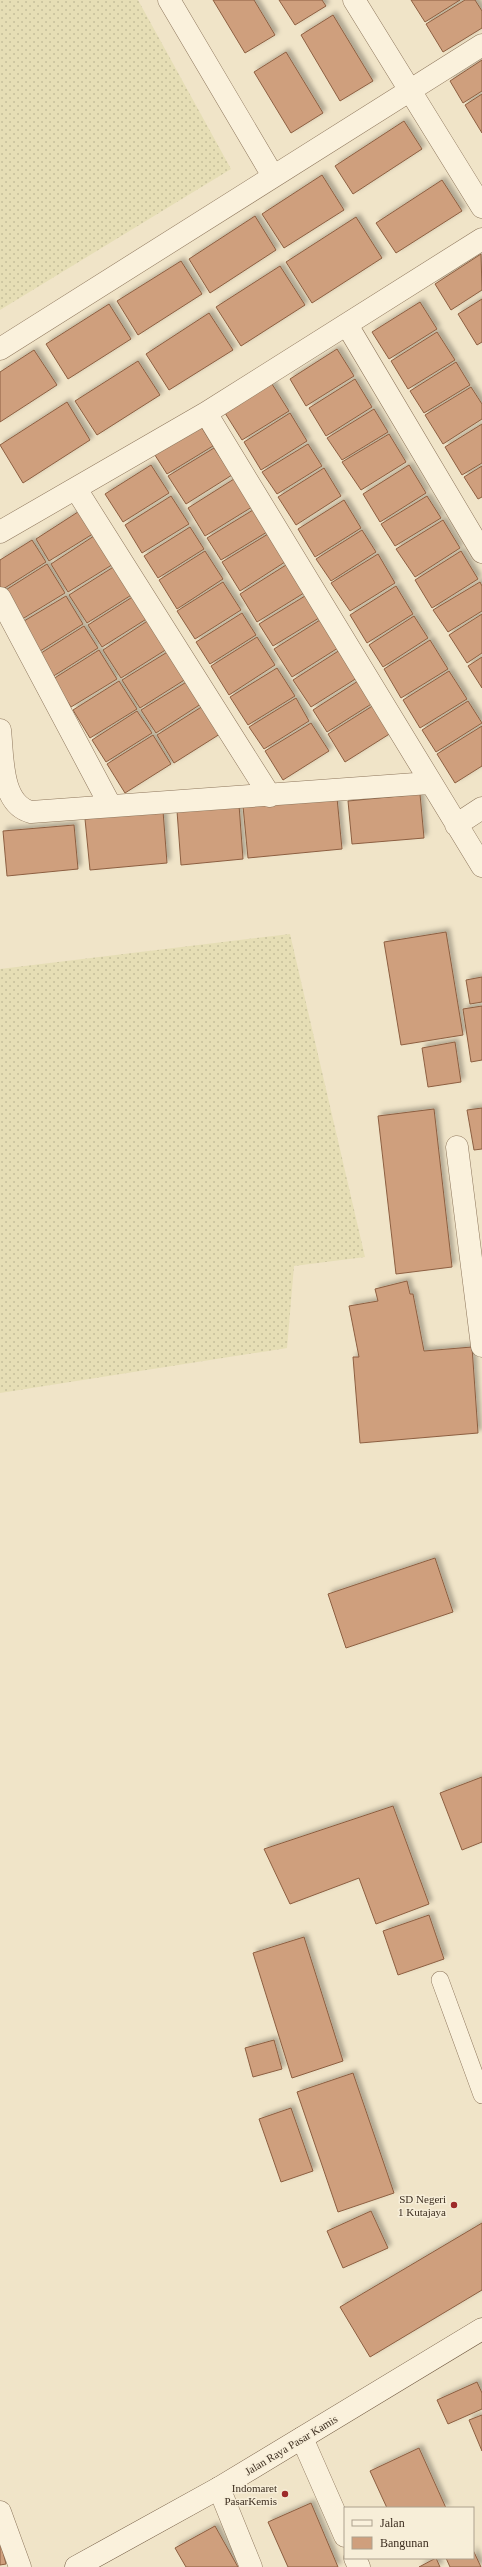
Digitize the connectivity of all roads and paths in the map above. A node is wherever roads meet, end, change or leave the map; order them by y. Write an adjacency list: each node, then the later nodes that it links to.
1 (169, 0): 5 (street)
2 (354, 0): 4 (street)
3 (482, 46): 4 (street)
4 (408, 90): 5 (street); 6 (street)
5 (273, 176): 9 (street)
6 (482, 207)
7 (482, 239): 8 (street)
8 (347, 325): 10 (street); 13 (street)
9 (0, 349)
10 (206, 413): 11 (street); 16 (street)
11 (76, 489): 12 (street); 17 (street)
12 (0, 532)
13 (482, 552)
14 (0, 598): 18 (street)
15 (0, 730): 18 (street)
16 (429, 783): 17 (street); 20 (street)
17 (270, 796): 18 (street)
18 (110, 805)
19 (482, 808): 20 (street)
20 (456, 825): 21 (street)
21 (482, 866)
22 (457, 1147): 23 (street)
23 (482, 1346)
24 (440, 1980): 25 (lane)
25 (482, 2095)
26 (482, 2329): 27 (street, Jalan Raya Pasar Kamis)
27 (302, 2438): 28 (street, Jalan Raya Pasar Kamis); 30 (street)
28 (220, 2488): 32 (street, Jalan Raya Pasar Kamis); 33 (street)
29 (0, 2512): 31 (street)
30 (344, 2534)
31 (20, 2567)
32 (76, 2567)
33 (251, 2567)

